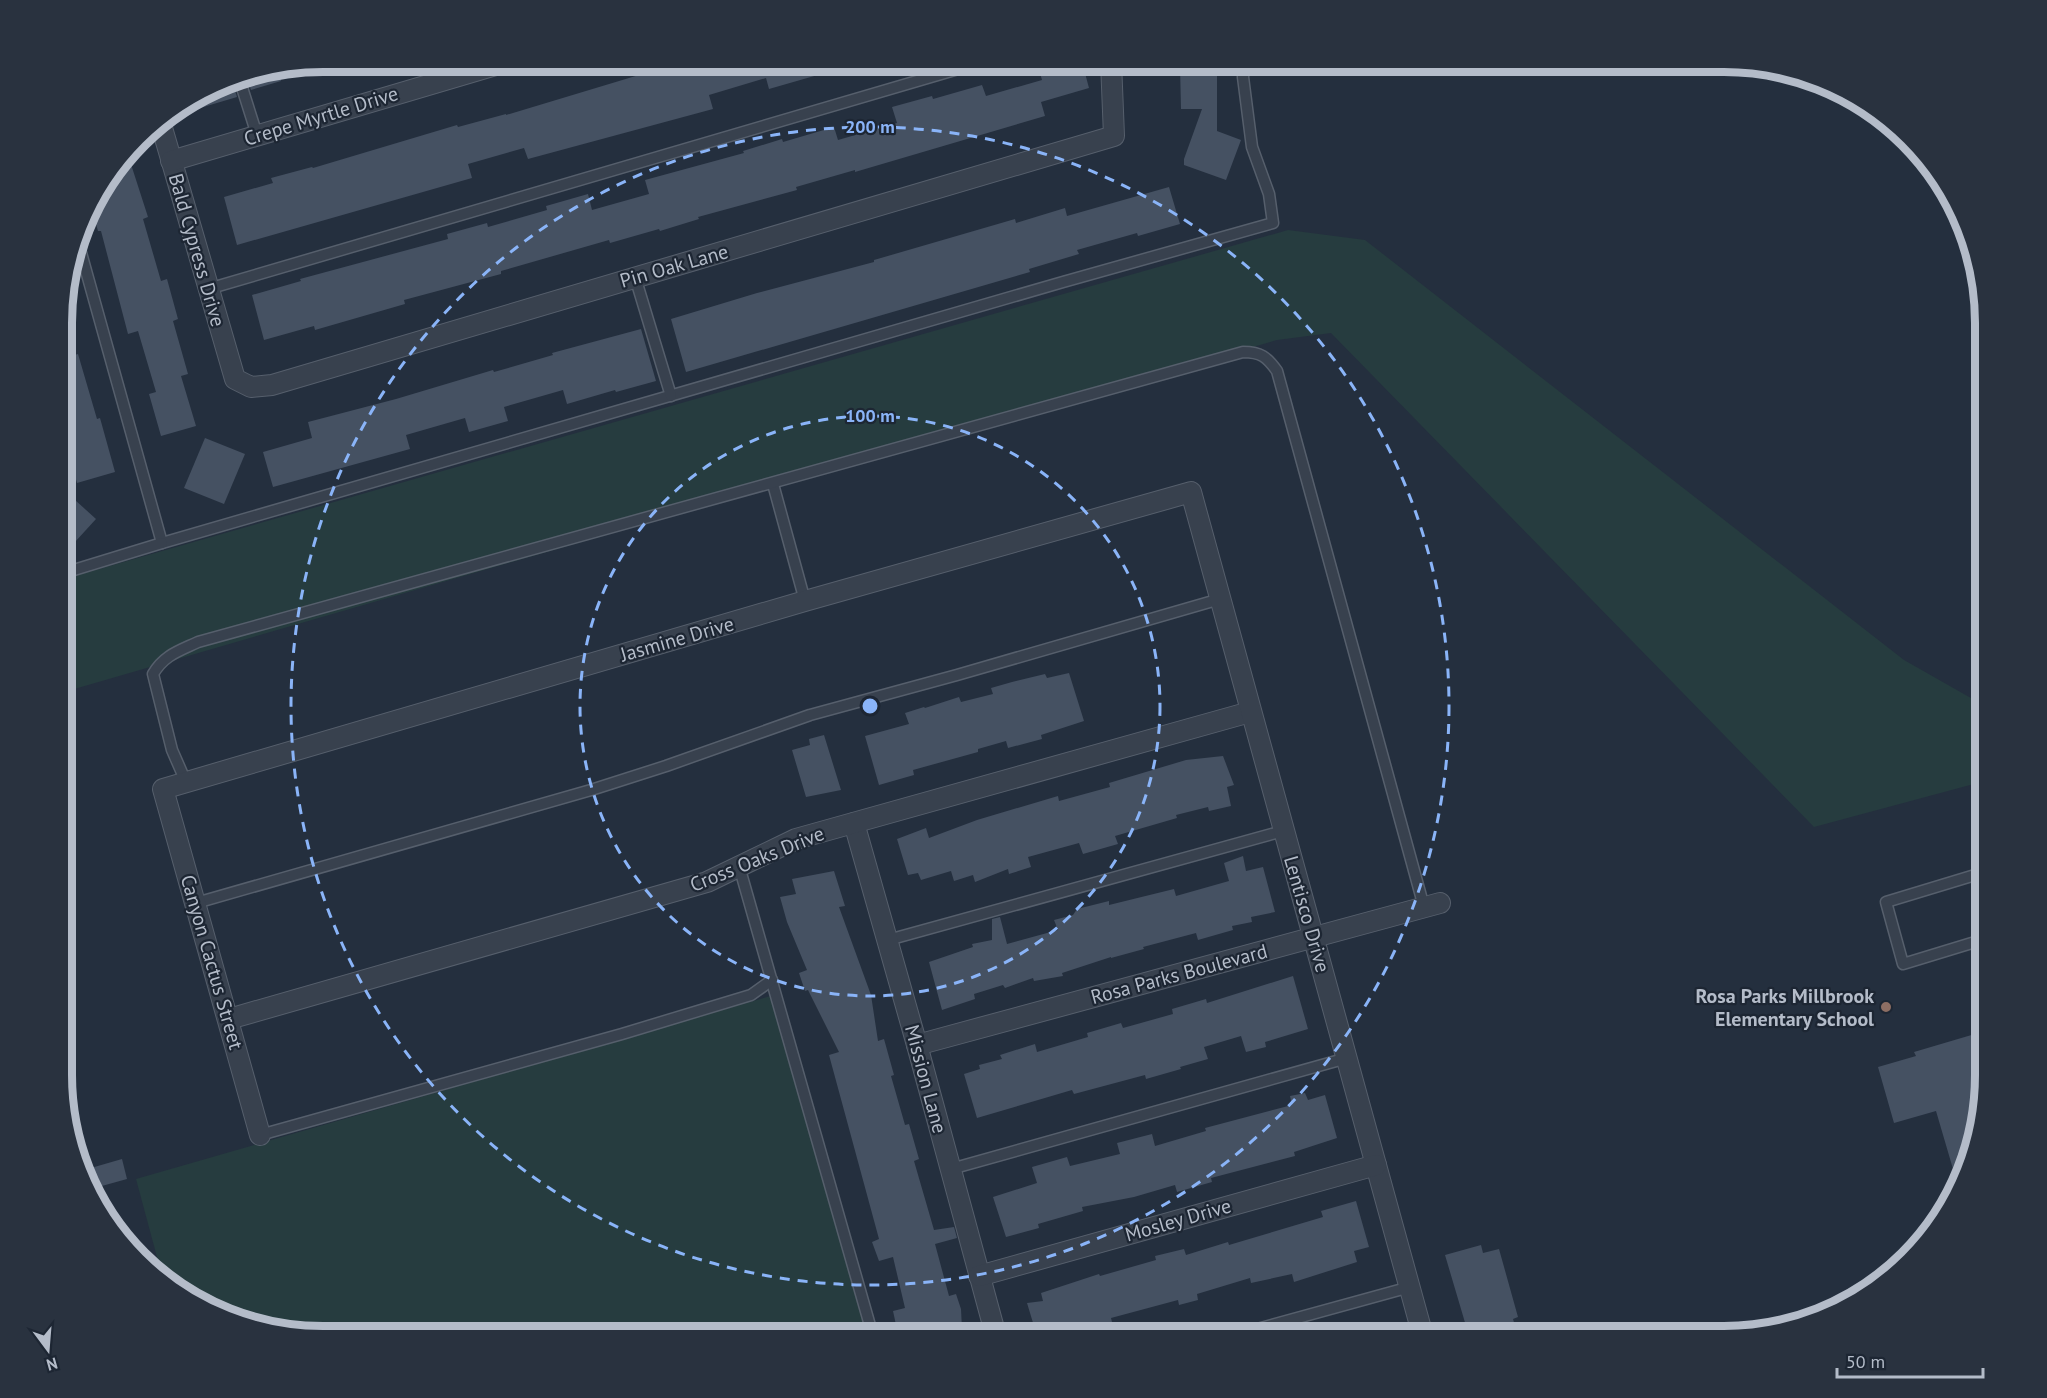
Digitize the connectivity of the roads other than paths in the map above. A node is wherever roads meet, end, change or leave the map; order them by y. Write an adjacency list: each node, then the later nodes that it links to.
1 (472, 72): 7 (street, Crepe Myrtle Drive)
2 (948, 72): 11 (lane)
3 (1112, 72): 10 (street, Pin Oak Lane)
4 (1244, 72): 13 (lane)
5 (241, 85): 7 (lane)
6 (162, 130): 8 (street, Bald Cypress Drive)
7 (257, 135): 8 (street, Crepe Myrtle Drive)
8 (171, 161): 11 (street, Bald Cypress Drive)
9 (82, 255): 16 (lane)
10 (635, 277): 12 (street, Pin Oak Lane); 13 (lane)
11 (208, 289): 12 (street, Bald Cypress Drive)
12 (235, 379)
13 (671, 396): 16 (lane)
14 (773, 484): 19 (lane); 21 (lane); 28 (lane)
15 (1191, 492): 18 (street, Lentisco Drive); 19 (street, Jasmine Drive)
16 (162, 543): 17 (lane)
17 (72, 571)
18 (1220, 599): 20 (street, Lentisco Drive); 27 (lane)
19 (804, 601): 21 (street, Jasmine Drive)
20 (1250, 712): 23 (street, Cross Oaks Drive); 24 (street, Lentisco Drive)
21 (186, 782): 22 (street, Jasmine Drive)
22 (163, 789): 27 (street, Canyon Cactus Street)
23 (854, 823): 25 (street, Cross Oaks Drive); 30 (street, Mission Lane)
24 (1284, 831): 29 (street, Lentisco Drive); 30 (lane)
25 (739, 866): 32 (lane); 33 (street, Cross Oaks Drive)
26 (1975, 875): 31 (lane)
27 (196, 903): 33 (street, Canyon Cactus Street)
28 (1432, 905): 29 (street, Rosa Parks Boulevard)
29 (1313, 938): 34 (street, Rosa Parks Boulevard); 35 (street, Lentisco Drive)
30 (888, 940): 34 (street, Mission Lane)
31 (1975, 942)
32 (772, 980): 36 (lane); 41 (lane)
33 (229, 1019): 36 (street, Canyon Cactus Street)
34 (917, 1045): 38 (street, Mission Lane)
35 (1347, 1058): 37 (street, Lentisco Drive); 38 (lane)
36 (260, 1136)
37 (1376, 1165): 39 (street, Mosley Drive); 40 (street, Lentisco Drive)
38 (951, 1169): 39 (street, Mission Lane)
39 (979, 1276): 42 (street, Mission Lane)
40 (1410, 1287): 43 (lane); 44 (street, Lentisco Drive)
41 (870, 1326)
42 (993, 1326)
43 (1268, 1326)
44 (1420, 1326)

